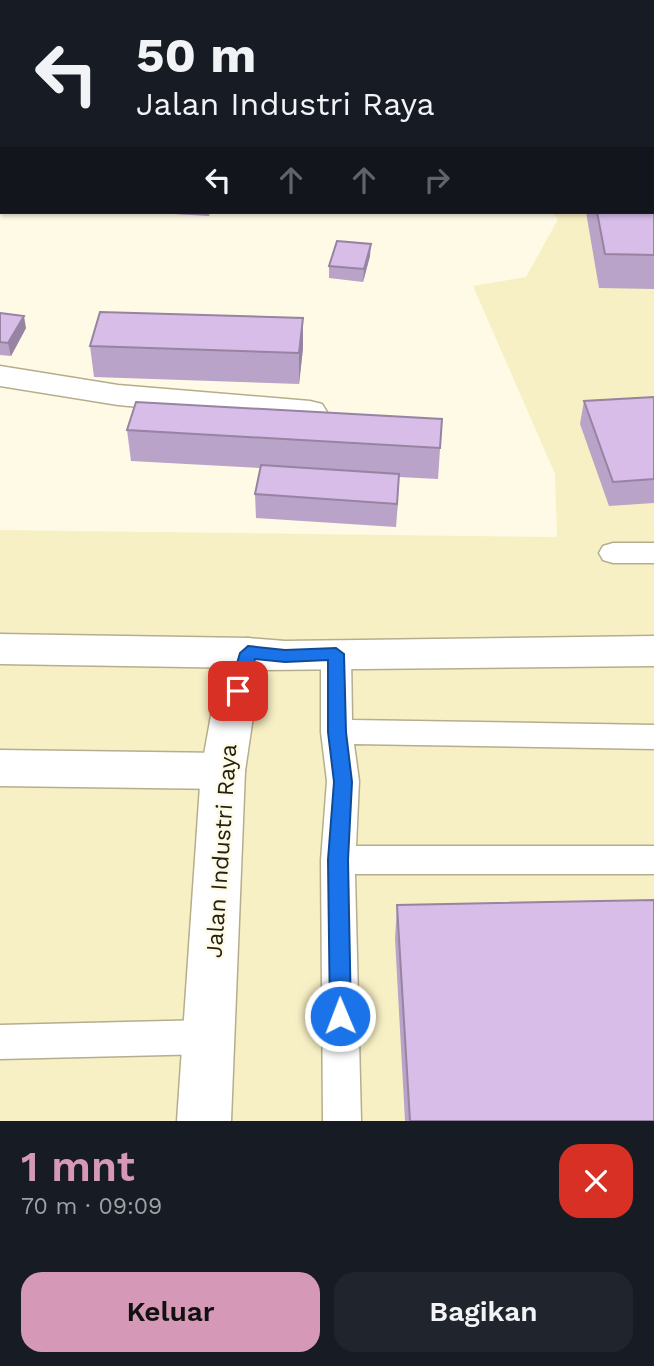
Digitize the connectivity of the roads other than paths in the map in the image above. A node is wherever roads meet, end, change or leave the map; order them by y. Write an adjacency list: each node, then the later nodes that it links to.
1 (0, 376): 2 (street)
2 (310, 412)
3 (654, 552): 4 (lane)
4 (613, 553)
5 (0, 649): 7 (street)
6 (654, 651): 8 (street)
7 (248, 653): 8 (street); 12 (street, Jalan Industri Raya)
8 (336, 654): 9 (lane)
9 (337, 732): 10 (lane); 13 (lane)
10 (654, 737)
11 (0, 768): 12 (street)
12 (223, 771): 15 (street, Jalan Industri Raya)
13 (338, 860): 14 (lane); 18 (lane)
14 (654, 860)
15 (209, 1037): 16 (lane); 17 (street, Jalan Industri Raya)
16 (0, 1042)
17 (204, 1121)
18 (342, 1121)

